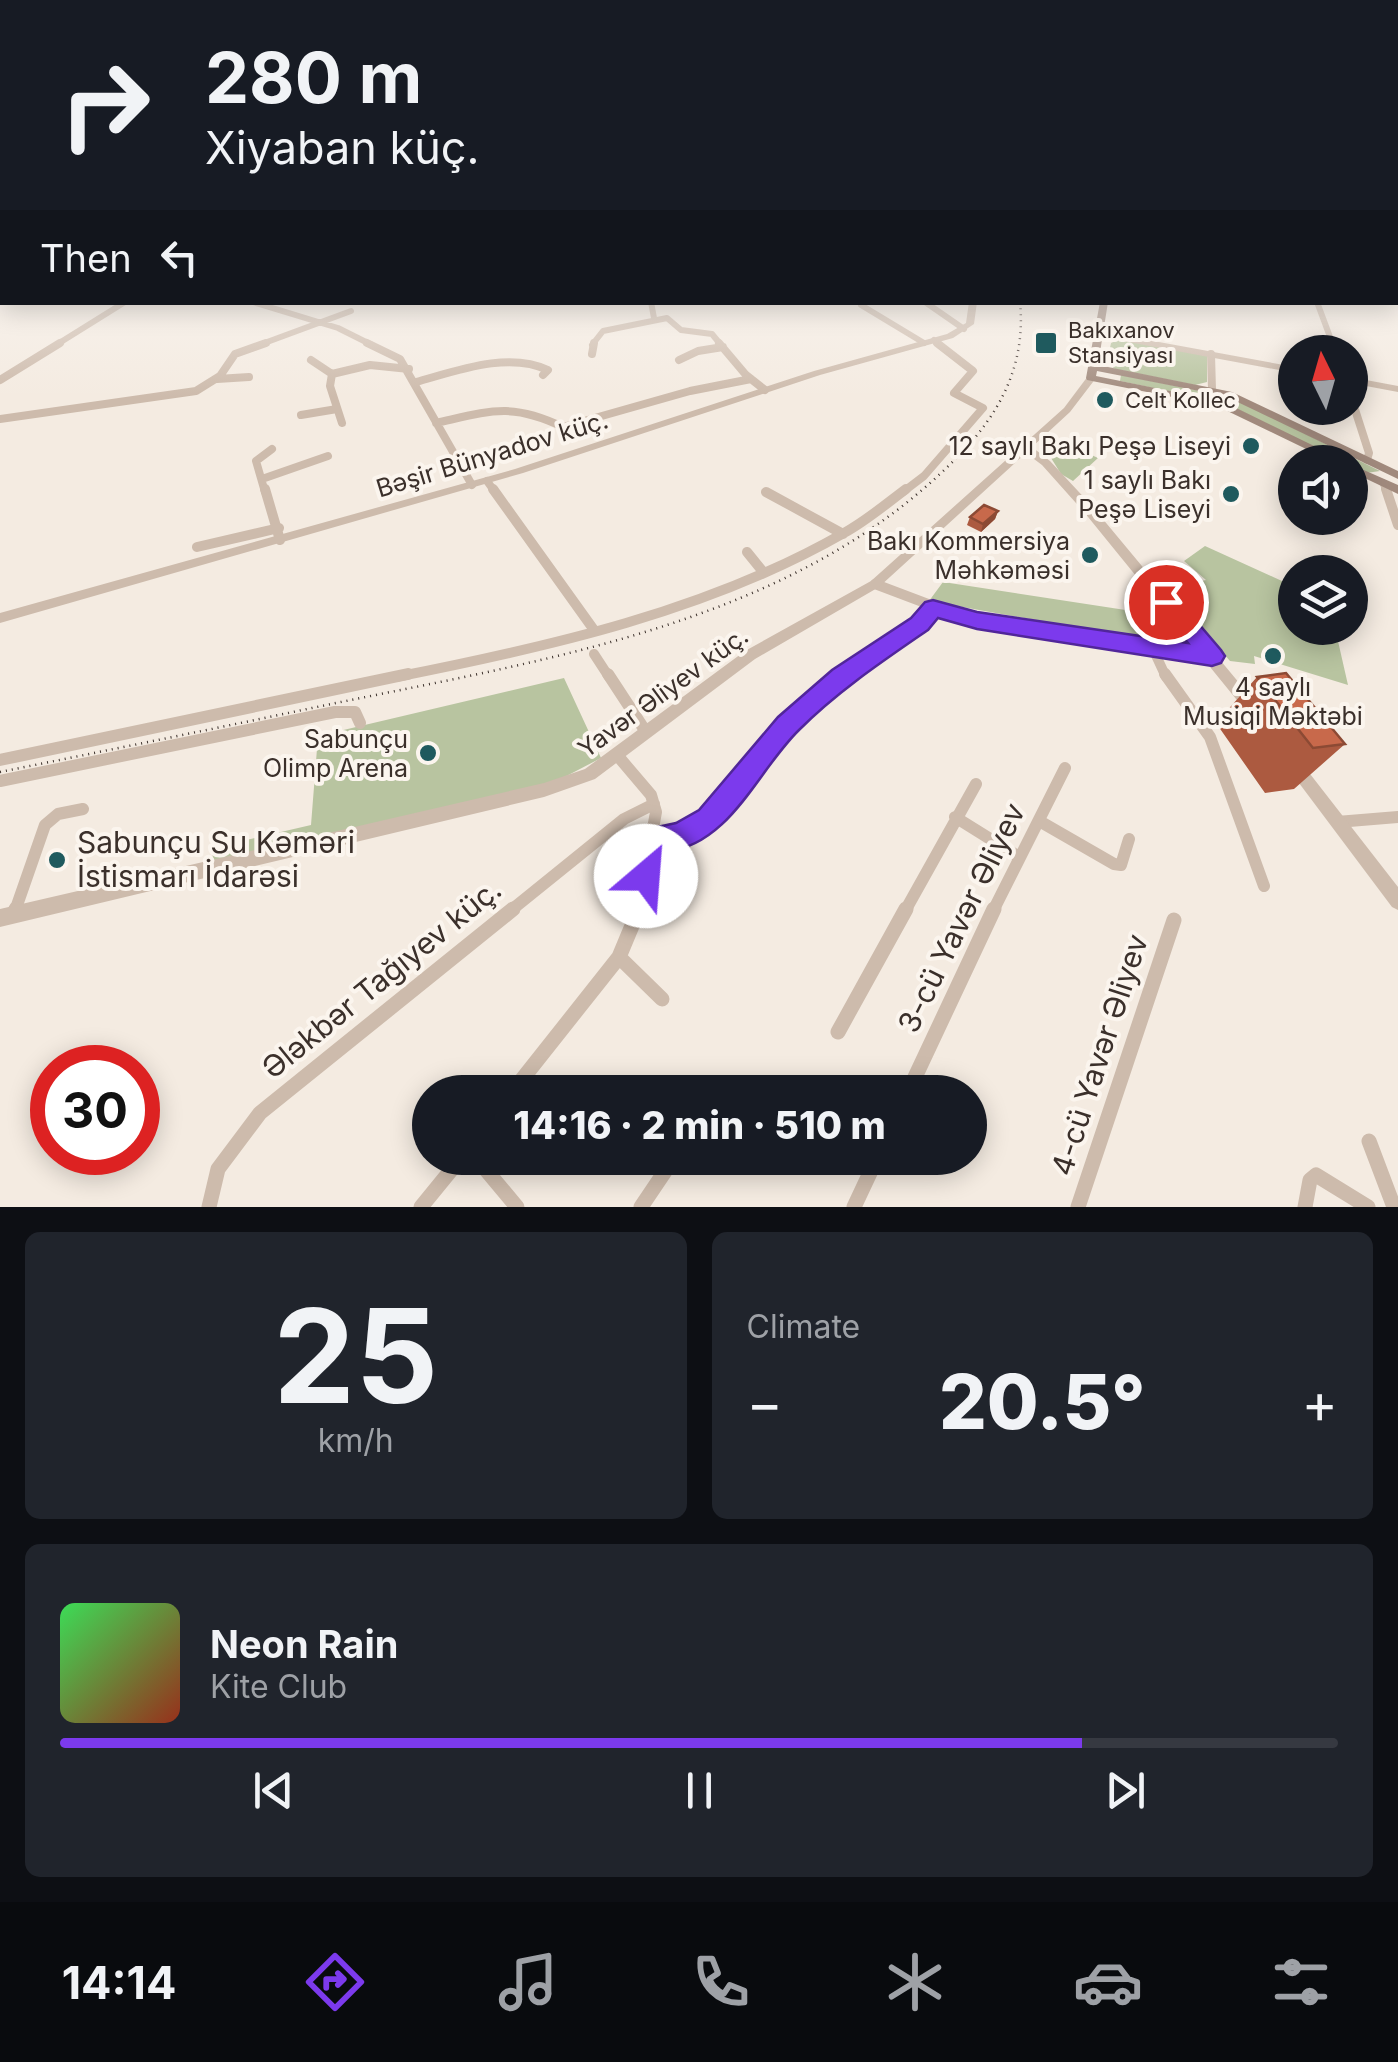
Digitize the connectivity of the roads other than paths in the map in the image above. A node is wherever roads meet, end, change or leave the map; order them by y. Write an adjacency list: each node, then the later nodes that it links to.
1 (120, 305): 29 (street)
2 (263, 305): 11 (street)
3 (652, 305): 10 (street)
4 (860, 305): 15 (street)
5 (930, 305): 12 (street)
6 (973, 305): 12 (street)
7 (1104, 305): 13 (main road)
8 (1318, 305): 14 (street)
9 (351, 311): 11 (street)
10 (654, 318): 16 (street); 17 (street)
11 (324, 324): 22 (street); 28 (street)
12 (964, 329): 15 (street, Bəşir Bünyadov küç.)
13 (1099, 334): 18 (street); 23 (main road)
14 (1329, 335)
15 (929, 342): 34 (street, Bəşir Bünyadov küç.); 57 (street)
16 (723, 347): 20 (street); 30 (street)
17 (592, 354)
18 (1210, 354): 21 (street); 35 (street)
19 (310, 360): 25 (street)
20 (679, 360)
21 (1278, 367)
22 (408, 369): 25 (street); 31 (street)
23 (1093, 369): 24 (main road); 41 (main road); 43 (street, Yavər Əliyev küç.)
24 (1115, 371): 35 (main road)
25 (332, 374): 36 (street)
26 (543, 375): 31 (street)
27 (249, 377): 28 (street)
28 (217, 378): 38 (street)
29 (0, 380)
30 (751, 380): 34 (street); 40 (street)
31 (416, 382): 40 (street)
32 (1368, 383): 33 (street)
33 (1398, 389)
34 (765, 390): 50 (street, Bəşir Bünyadov küç.)
35 (1212, 390): 42 (main road)
36 (337, 409): 37 (street); 39 (street)
37 (301, 414)
38 (0, 419)
39 (342, 423)
40 (436, 423): 52 (street)
41 (1306, 445)
42 (1336, 445)
43 (1026, 448): 63 (street, Yavər Əliyev küç.); 69 (street)
44 (272, 449): 49 (street)
45 (328, 456): 49 (street)
46 (1368, 460): 47 (main road)
47 (1398, 475): 51 (main road)
48 (1368, 476): 51 (main road)
49 (262, 479): 56 (street)
50 (487, 481): 52 (street, Bəşir Bünyadov küç.); 66 (street)
51 (1384, 484): 53 (main road); 55 (street)
52 (472, 485): 56 (street, Bəşir Bünyadov küç.)
53 (1398, 490)
54 (766, 492): 57 (street)
55 (1398, 526)
56 (280, 534): 60 (street); 65 (street, Bəşir Bünyadov küç.)
57 (843, 534): 59 (street)
58 (810, 538): 59 (street)
59 (820, 546): 62 (street)
60 (197, 548)
61 (746, 552): 62 (street)
62 (764, 572): 66 (street)
63 (875, 584): 64 (street); 72 (street, Yavər Əliyev küç.)
64 (933, 608): 67 (street); 86 (street)
65 (0, 618)
66 (594, 630): 75 (street)
67 (1153, 649): 69 (street); 88 (street)
68 (594, 654): 72 (street)
69 (1212, 656): 71 (street)
70 (360, 723): 77 (street)
71 (1264, 725)
72 (646, 732): 73 (street, Yavər Əliyev küç.)
73 (617, 755): 79 (street); 90 (street, Yavər Əliyev küç.)
74 (1286, 755): 84 (street)
75 (0, 760)
76 (1065, 768): 83 (street, 3-cü Yavər Əliyev)
77 (0, 781)
78 (976, 784): 81 (street)
79 (654, 804): 86 (street); 102 (street, Ələkbər Tağıyev küç.)
80 (83, 809): 90 (street)
81 (955, 817): 87 (street); 94 (street)
82 (1398, 817): 84 (street)
83 (1042, 822): 85 (street); 87 (street, 3-cü Yavər Əliyev)
84 (1336, 822): 89 (street)
85 (1129, 839)
86 (654, 840): 92 (street)
87 (1019, 856): 96 (street, 3-cü Yavər Əliyev)
88 (1264, 886)
89 (1398, 901)
90 (7, 917)
91 (1174, 920): 107 (street, 4-cü Yavər Əliyev)
92 (619, 957): 93 (street); 95 (street)
93 (662, 998)
94 (838, 1032)
95 (525, 1075)
96 (916, 1075)
97 (1369, 1141): 110 (street)
98 (446, 1175): 103 (street)
99 (490, 1175): 104 (street)
100 (663, 1175): 105 (street)
101 (869, 1175): 106 (street)
102 (209, 1207)
103 (421, 1207)
104 (517, 1207)
105 (642, 1207)
106 (854, 1207)
107 (1078, 1207)
108 (1305, 1207): 109 (street)
109 (1368, 1207)
110 (1394, 1207)

